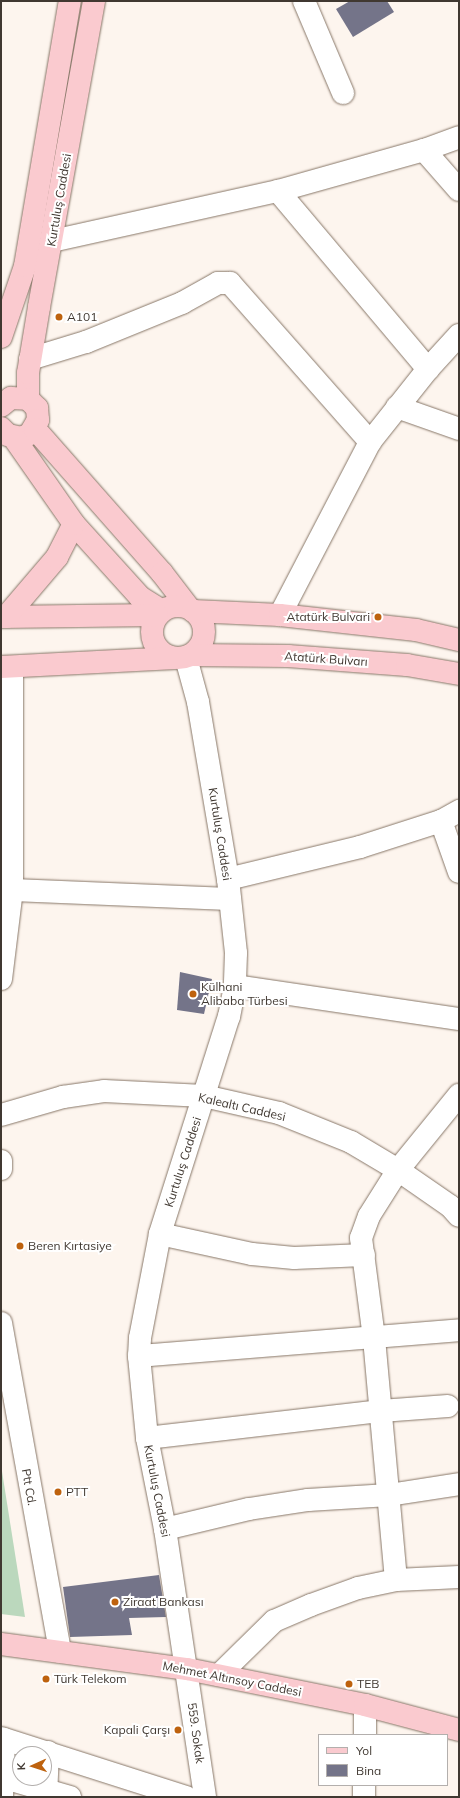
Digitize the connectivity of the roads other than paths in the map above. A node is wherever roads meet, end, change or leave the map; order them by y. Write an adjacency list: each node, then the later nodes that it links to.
1 (70, 1): 11 (main road)
2 (94, 1): 9 (main road, Kurtuluş Caddesi)
3 (304, 1): 4 (street)
4 (343, 93)
5 (459, 137): 6 (street)
6 (424, 150): 7 (street); 8 (street)
7 (459, 190)
8 (278, 191): 9 (street); 13 (street)
9 (52, 241): 12 (main road, Kurtuluş Caddesi)
10 (459, 335): 13 (street)
11 (1, 337)
12 (30, 359): 14 (main road, Kurtuluş Caddesi); 20 (street)
13 (428, 369): 16 (street)
14 (28, 399): 15 (main road); 17 (main road)
15 (1, 406)
16 (397, 407): 18 (street); 20 (street)
17 (35, 429): 19 (main road); 22 (main road)
18 (459, 429)
19 (8, 433): 21 (main road)
20 (370, 442): 24 (street)
21 (74, 524): 23 (main road); 25 (main road)
22 (191, 609): 23 (main road); 24 (main road); 27 (main road)
23 (159, 613): 25 (main road); 27 (main road)
24 (280, 615): 26 (main road)
25 (4, 617)
26 (459, 640)
27 (184, 657): 28 (main road, Atatürk Bulvarı); 29 (main road, Atatürk Bulvarı); 32 (street, Kurtuluş Caddesi)
28 (6, 667): 33 (street)
29 (459, 674)
30 (450, 816): 31 (street); 32 (street)
31 (459, 872)
32 (229, 889): 33 (street); 35 (street, Kurtuluş Caddesi)
33 (12, 890): 34 (street)
34 (1, 979)
35 (235, 986): 36 (street); 38 (street, Kurtuluş Caddesi)
36 (459, 1019)
37 (459, 1095): 42 (street)
38 (204, 1096): 39 (street, Kalealtı Caddesi); 42 (street, Kalealtı Caddesi); 44 (street, Kurtuluş Caddesi)
39 (1, 1114)
40 (1, 1161): 41 (street)
41 (1, 1169)
42 (398, 1170): 43 (street, Kalealtı Caddesi); 45 (street)
43 (459, 1216)
44 (160, 1234): 45 (street); 49 (street, Kurtuluş Caddesi)
45 (364, 1255): 48 (street)
46 (1, 1323): 59 (street, Ptt Cd.)
47 (459, 1330): 48 (street)
48 (374, 1338): 49 (street); 51 (street)
49 (139, 1356): 52 (street, Kurtuluş Caddesi)
50 (448, 1406): 51 (street)
51 (381, 1411): 52 (street); 54 (street)
52 (147, 1438): 55 (street, Kurtuluş Caddesi)
53 (459, 1484): 54 (street)
54 (388, 1495): 55 (street); 57 (street)
55 (165, 1529): 60 (street, Kurtuluş Caddesi)
56 (459, 1577): 57 (street)
57 (396, 1580): 61 (street)
58 (1, 1644): 59 (main road, Mehmet Altınsoy Caddesi)
59 (60, 1652): 60 (main road, Mehmet Altınsoy Caddesi)
60 (187, 1668): 61 (main road, Mehmet Altınsoy Caddesi); 73 (street, 559. Sokak)
61 (219, 1675): 62 (main road, Mehmet Altınsoy Caddesi)
62 (365, 1705): 63 (main road, Mehmet Altınsoy Caddesi); 64 (street)
63 (459, 1730)
64 (365, 1734)
65 (3, 1738): 66 (street); 68 (street)
66 (29, 1746)
67 (52, 1753): 72 (street)
68 (2, 1784): 70 (street)
69 (364, 1786): 74 (street)
70 (46, 1794): 71 (street)
71 (70, 1797)
72 (186, 1797)
73 (205, 1797)
74 (364, 1797)

